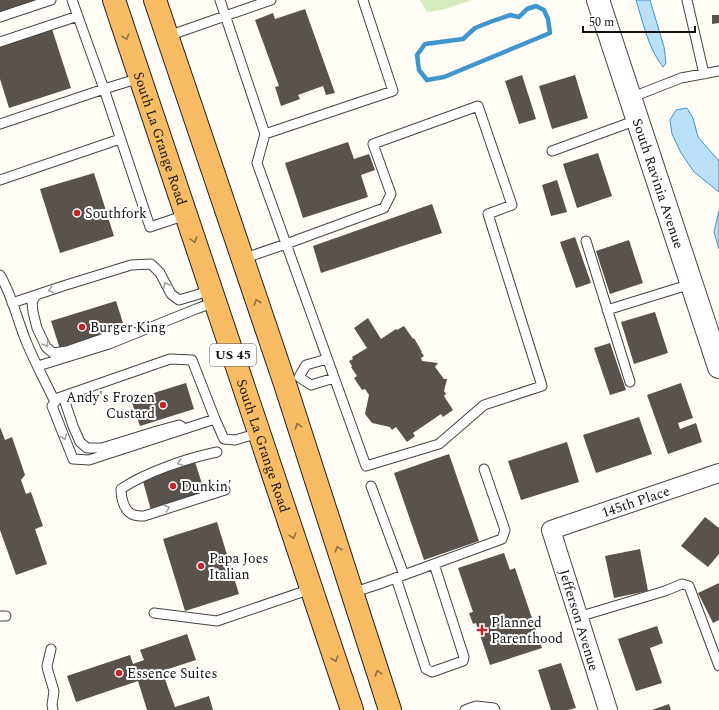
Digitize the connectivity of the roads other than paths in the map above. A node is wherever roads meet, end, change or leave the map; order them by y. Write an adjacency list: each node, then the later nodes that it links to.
1 (51, 0): 10 (lane)
2 (72, 0): 11 (lane)
3 (114, 0): 17 (highway, South La Grange Road / US 45, one-way to 17)
4 (155, 0): 13 (highway, US 45)
5 (220, 0): 12 (lane)
6 (271, 0): 12 (lane)
7 (363, 0): 22 (lane)
8 (598, 0): 19 (street, South Ravinia Avenue)
9 (687, 0): 16 (lane)
10 (0, 16)
11 (78, 16): 14 (lane); 18 (lane)
12 (225, 16): 13 (lane); 22 (lane)
13 (168, 36): 29 (highway, US 45)
14 (0, 42)
15 (719, 71): 16 (lane)
16 (704, 74): 19 (lane)
17 (140, 78): 18 (lane); 26 (highway, South La Grange Road / US 45)
18 (104, 90): 21 (lane); 23 (lane)
19 (630, 98): 20 (street, South Ravinia Avenue)
20 (637, 120): 24 (lane); 31 (street, South Ravinia Avenue)
21 (0, 124)
22 (265, 134): 28 (lane)
23 (120, 139): 25 (lane); 26 (lane)
24 (552, 151)
25 (0, 180)
26 (186, 216): 33 (highway, South La Grange Road / US 45, one-way to 33)
27 (586, 241): 35 (lane)
28 (286, 244): 29 (lane); 37 (lane); 40 (lane)
29 (242, 259): 41 (highway, US 45, one-way to 29)
30 (0, 275): 34 (lane)
31 (692, 284): 35 (lane); 39 (street, South Ravinia Avenue)
32 (36, 295): 33 (lane, one-way to 32); 34 (lane); 36 (lane, one-way to 36)
33 (213, 296): 36 (lane); 47 (highway, South La Grange Road / US 45)
34 (12, 303): 38 (lane)
35 (607, 310): 42 (lane)
36 (136, 333): 38 (lane)
37 (327, 359): 40 (lane); 41 (lane)
38 (38, 366): 44 (lane)
39 (719, 367)
40 (334, 378): 41 (lane)
41 (292, 379): 57 (highway, US 45, one-way to 41)
42 (630, 382)
43 (69, 394): 44 (lane); 45 (lane); 46 (lane)
44 (55, 402): 46 (lane, one-way to 46)
45 (214, 419): 46 (lane); 47 (lane)
46 (188, 428)
47 (259, 433): 56 (highway, South La Grange Road / US 45, one-way to 56)
48 (217, 452): 52 (lane, one-way to 52)
49 (484, 469): 54 (lane)
50 (719, 473): 53 (street, 145th Place)
51 (371, 486): 55 (lane)
52 (225, 490)
53 (551, 530): 59 (street, Jefferson Avenue)
54 (434, 564): 55 (lane); 55 (lane)
55 (400, 577): 57 (lane)
56 (311, 589): 58 (lane); 63 (highway, South La Grange Road / US 45, one-way to 63)
57 (352, 593): 64 (highway, US 45, one-way to 57)
58 (154, 613)
59 (578, 617): 61 (lane); 67 (street, Jefferson Avenue)
60 (51, 649): 62 (lane)
61 (719, 666)
62 (53, 710)
63 (352, 710)
64 (390, 710)
65 (465, 710): 66 (lane)
66 (495, 710)
67 (608, 710)

